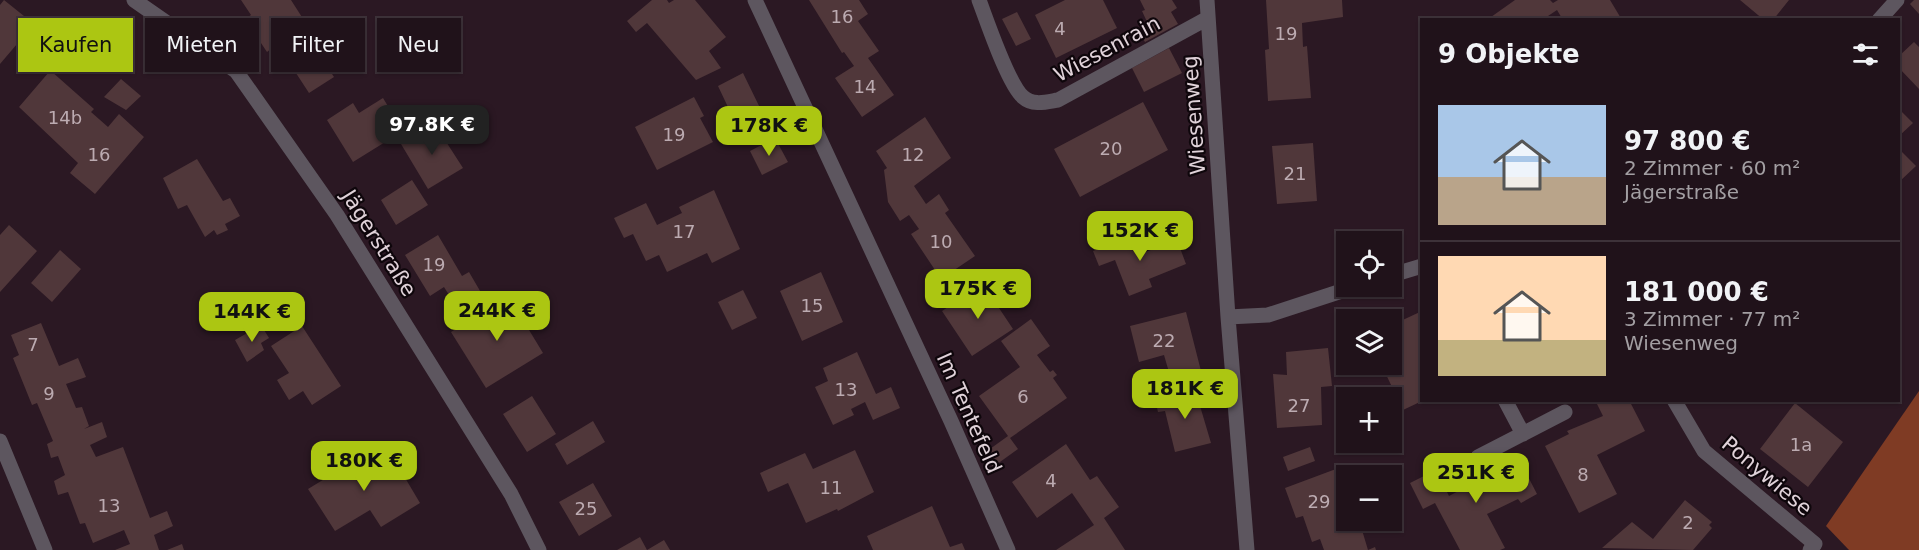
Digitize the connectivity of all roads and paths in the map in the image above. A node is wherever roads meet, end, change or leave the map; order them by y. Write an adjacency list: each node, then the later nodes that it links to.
1 (135, 0): 19 (street, Jägerstraße)
2 (755, 0): 20 (street, Im Tentefeld)
3 (979, 0): 6 (street, Wiesenrain)
4 (1207, 0): 6 (street, Wiesenweg)
5 (1897, 0): 7 (street)
6 (1208, 18): 11 (street, Wiesenweg)
7 (1881, 18)
8 (1420, 267): 9 (street)
9 (1402, 272)
10 (1336, 293): 11 (street)
11 (1228, 317): 21 (street, Wiesenweg)
12 (1506, 402): 15 (street)
13 (1675, 402): 22 (street, Ponywiese)
14 (1565, 412): 15 (street)
15 (1523, 434): 17 (street)
16 (0, 441): 18 (street)
17 (1478, 458)
18 (45, 550)
19 (539, 550)
20 (1008, 550)
21 (1247, 550)
22 (1810, 550)

